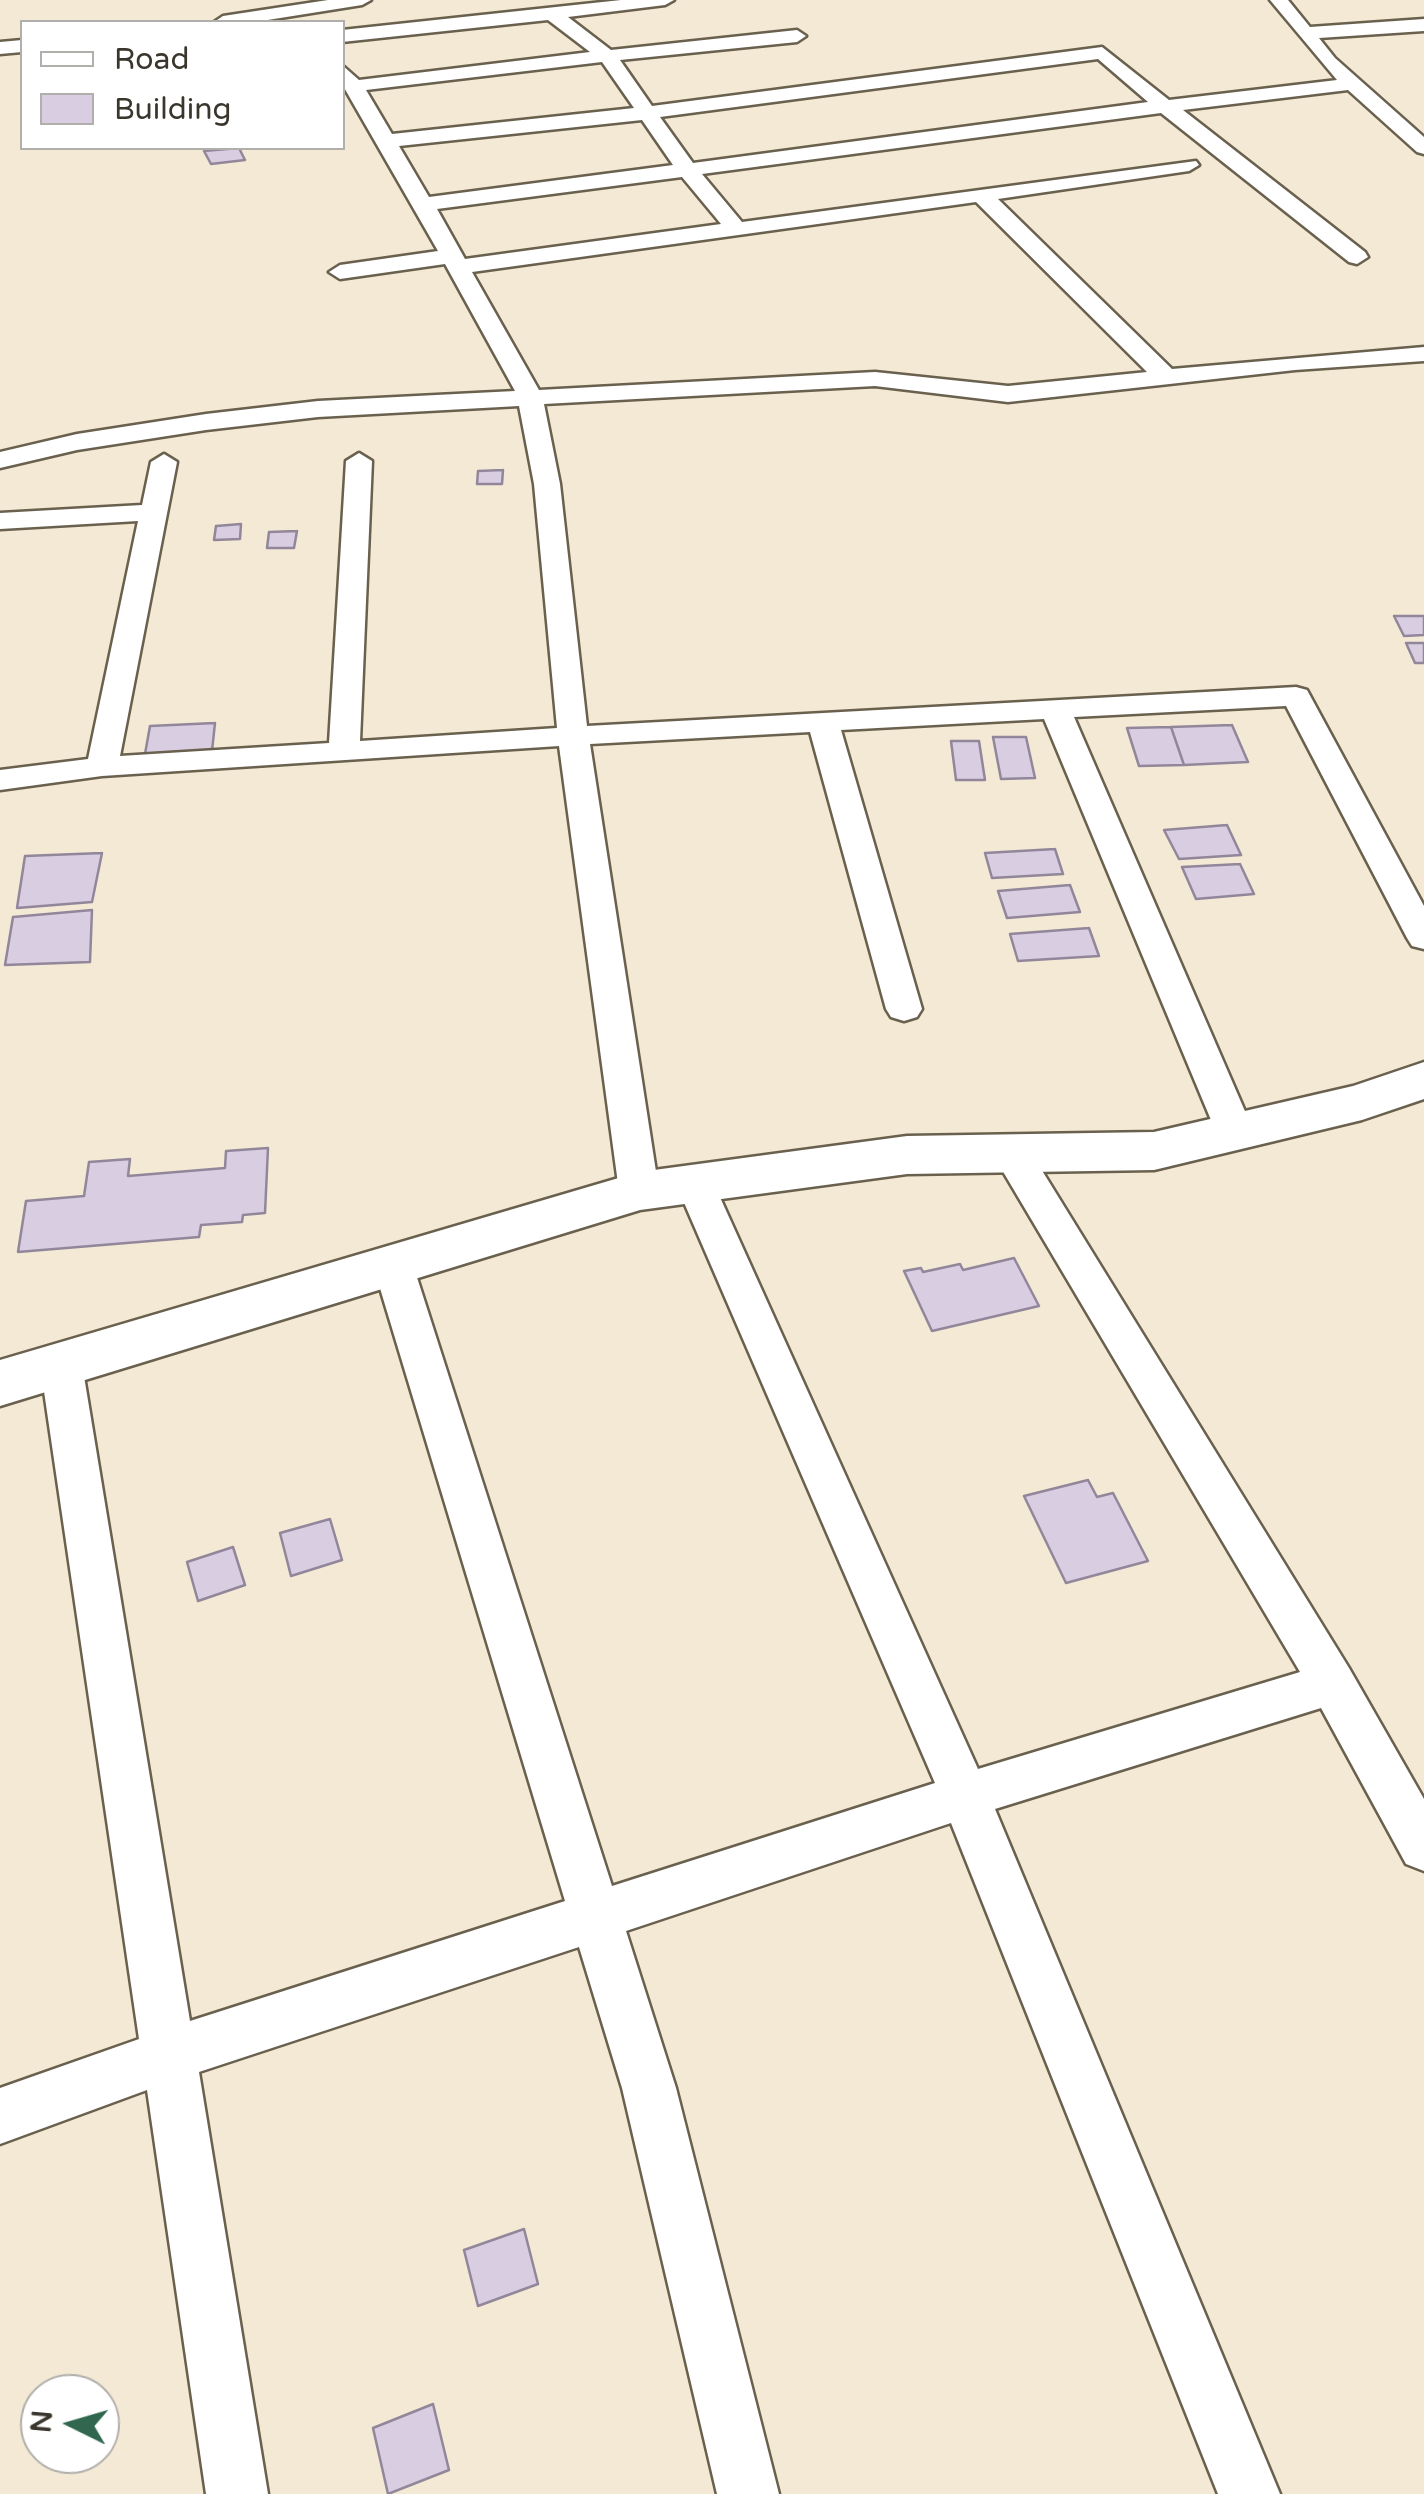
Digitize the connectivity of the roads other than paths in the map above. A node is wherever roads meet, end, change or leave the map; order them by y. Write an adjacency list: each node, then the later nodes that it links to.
1 (362, 0): 5 (street)
2 (665, 0): 4 (street)
3 (1280, 0): 8 (street)
4 (552, 14): 9 (street); 11 (street)
5 (303, 17): 6 (street)
6 (254, 20)
7 (1424, 25): 8 (street)
8 (1306, 33): 13 (street)
9 (345, 36)
10 (797, 36): 11 (street)
11 (606, 56): 12 (street); 17 (street)
12 (348, 78): 18 (street)
13 (1353, 84): 14 (street); 16 (street)
14 (1165, 106): 17 (street); 21 (street); 25 (street)
15 (1422, 109): 16 (street)
16 (1384, 112): 19 (street)
17 (647, 114): 18 (street); 21 (street)
18 (386, 141): 23 (street)
19 (1424, 148)
20 (1188, 165): 22 (street)
21 (687, 170): 23 (street); 24 (street)
22 (984, 196): 24 (street); 29 (street)
23 (423, 204): 26 (street)
24 (737, 229): 26 (street)
25 (1357, 257)
26 (455, 262): 27 (street); 30 (street)
27 (340, 272)
28 (1424, 354): 29 (street)
29 (1168, 380): 30 (street)
30 (530, 395): 31 (street); 38 (street)
31 (0, 460)
32 (164, 462): 34 (street)
33 (359, 462): 39 (street)
34 (154, 512): 35 (street); 40 (street)
35 (0, 521)
36 (1056, 710): 37 (street); 42 (street); 45 (street)
37 (823, 722): 38 (street); 43 (street)
38 (573, 736): 39 (street); 48 (street)
39 (344, 750): 40 (street)
40 (102, 768): 41 (street)
41 (0, 780)
42 (1424, 938)
43 (904, 1009)
44 (1424, 1080): 45 (street)
45 (1234, 1132): 46 (street)
46 (1011, 1153): 47 (street); 52 (street)
47 (694, 1184): 48 (street); 53 (street)
48 (639, 1191): 49 (street)
49 (392, 1265): 50 (street); 55 (street)
50 (62, 1364): 51 (street); 56 (street)
51 (0, 1383)
52 (1332, 1683): 53 (street); 54 (street)
53 (965, 1796): 55 (street); 60 (street)
54 (1424, 1846)
55 (596, 1918): 56 (street); 59 (street)
56 (168, 2055): 57 (street); 58 (street)
57 (0, 2116)
58 (237, 2494)
59 (748, 2494)
60 (1249, 2494)

